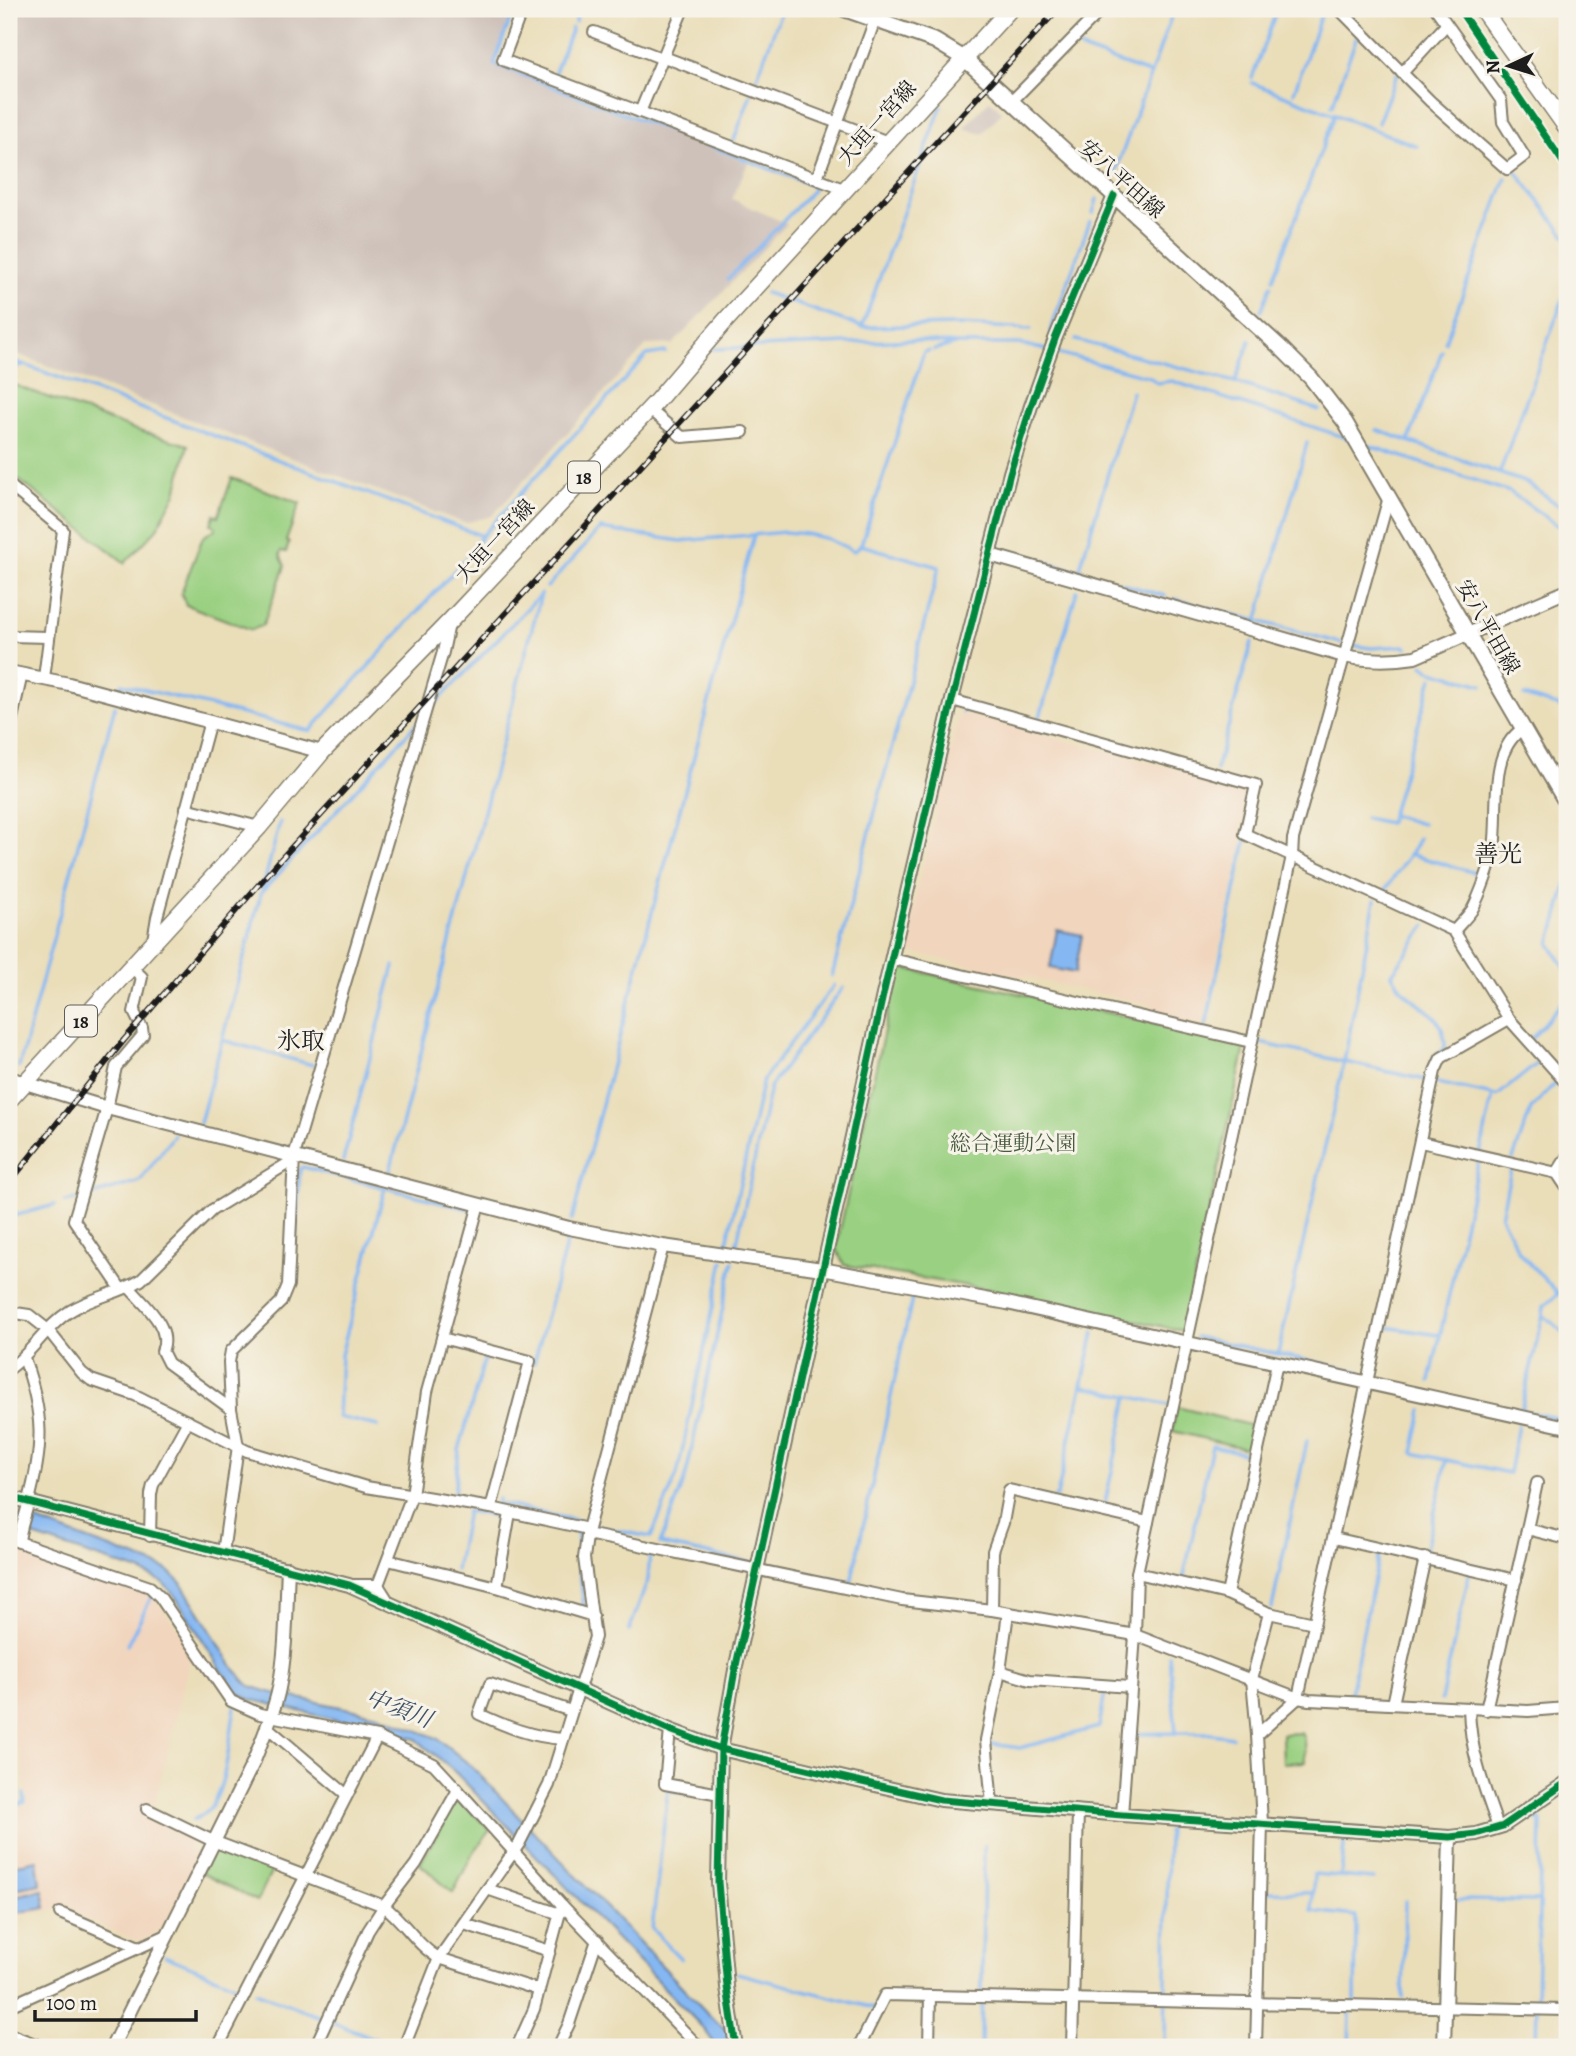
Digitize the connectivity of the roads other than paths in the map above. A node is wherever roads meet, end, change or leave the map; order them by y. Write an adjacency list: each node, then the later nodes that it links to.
1 (522, 9): 16 (street)
2 (683, 9): 12 (street)
3 (844, 9): 9 (main road, 安八平田線)
4 (1010, 9): 13 (main road, 大垣一宮線 / 18)
5 (1102, 9): 15 (street)
6 (1339, 9): 14 (street)
7 (1436, 9): 10 (street)
8 (1482, 9): 18 (main road)
9 (877, 15): 13 (main road, 安八平田線); 17 (street)
10 (1446, 25): 14 (street); 14 (street)
11 (594, 32): 12 (street)
12 (663, 57): 16 (street); 17 (street)
13 (965, 59): 15 (main road, 安八平田線); 19 (main road, 大垣一宮線 / 18)
14 (1402, 73)
15 (1012, 101): 22 (main road, 安八平田線)
16 (640, 112): 20 (street)
17 (836, 122): 19 (street); 20 (street)
18 (1567, 128)
19 (888, 142): 21 (main road, 大垣一宮線 / 18)
20 (817, 178): 21 (street)
21 (846, 190): 23 (main road, 大垣一宮線 / 18)
22 (1114, 196): 26 (main road, 安八平田線); 27 (street)
23 (649, 409): 24 (street); 29 (main road, 大垣一宮線 / 18)
24 (743, 432)
25 (9, 485): 32 (street)
26 (1389, 497): 30 (main road, 安八平田線); 33 (street)
27 (990, 555): 33 (street); 36 (street)
28 (1567, 591): 30 (street)
29 (450, 621): 40 (main road, 大垣一宮線 / 18); 56 (street)
30 (1468, 635): 33 (street); 38 (main road, 安八平田線)
31 (9, 636): 32 (street)
32 (48, 637): 35 (street)
33 (1344, 656): 44 (street)
34 (15, 673): 35 (street); 39 (street)
35 (44, 678): 37 (street)
36 (952, 700): 44 (street); 47 (street)
37 (210, 721): 40 (street); 42 (street)
38 (1522, 729): 41 (main road, 安八平田線); 45 (street)
39 (9, 732)
40 (322, 752): 43 (main road, 大垣一宮線 / 18)
41 (1567, 804)
42 (186, 808): 43 (street); 46 (street)
43 (259, 827): 46 (main road, 大垣一宮線 / 18)
44 (1292, 856): 45 (street); 50 (street)
45 (1454, 931): 49 (street)
46 (153, 940): 48 (main road, 大垣一宮線 / 18)
47 (892, 959): 50 (street); 62 (street)
48 (131, 967): 51 (main road, 大垣一宮線 / 18); 54 (street)
49 (1509, 1019): 52 (street); 55 (street)
50 (1251, 1042): 67 (street)
51 (17, 1080): 53 (main road, 大垣一宮線 / 18); 54 (street)
52 (1567, 1084)
53 (9, 1100)
54 (107, 1108): 56 (street); 63 (street)
55 (1421, 1142): 58 (street); 71 (street)
56 (294, 1156): 60 (street); 63 (street); 72 (street)
57 (1567, 1157): 58 (street)
58 (1558, 1173): 59 (street)
59 (1567, 1188)
60 (479, 1204): 61 (street); 66 (street)
61 (663, 1246): 62 (street); 84 (street)
62 (822, 1269): 67 (street); 93 (street)
63 (125, 1288): 65 (street); 72 (street)
64 (9, 1312): 65 (street)
65 (48, 1330): 68 (street); 73 (street)
66 (442, 1338): 77 (street); 80 (street)
67 (1187, 1342): 69 (street); 82 (street)
68 (24, 1358): 70 (street); 79 (street)
69 (1277, 1363): 71 (street); 99 (street)
70 (9, 1368)
71 (1368, 1382): 74 (street); 86 (street)
72 (231, 1409): 75 (street)
73 (188, 1421): 75 (street); 85 (street)
74 (1567, 1427)
75 (238, 1446): 77 (street); 89 (street)
76 (1537, 1483): 83 (street)
77 (412, 1495): 80 (street); 91 (street)
78 (9, 1497): 79 (street)
79 (27, 1508): 85 (street); 87 (street)
80 (491, 1508): 81 (street)
81 (510, 1513): 84 (street); 98 (street)
82 (1148, 1522): 94 (street); 101 (street)
83 (1527, 1529): 88 (street); 95 (street)
84 (587, 1532): 93 (street); 104 (street)
85 (150, 1536): 89 (street)
86 (1334, 1538): 90 (street); 105 (street)
87 (16, 1539): 117 (street)
88 (1567, 1539)
89 (223, 1553): 92 (street)
90 (1425, 1558): 95 (street); 112 (street)
91 (388, 1560): 97 (street); 98 (street)
92 (288, 1568): 96 (street); 117 (street)
93 (758, 1569): 101 (street); 122 (street)
94 (1136, 1573): 99 (street); 106 (street)
95 (1516, 1580): 115 (street)
96 (349, 1585): 97 (street); 100 (street)
97 (378, 1585): 100 (street)
98 (497, 1587): 104 (street)
99 (1227, 1594): 103 (street)
100 (390, 1604): 110 (street)
101 (992, 1610): 102 (street)
102 (1008, 1613): 106 (street); 107 (street)
103 (1269, 1613): 105 (street); 108 (street)
104 (593, 1616): 110 (street)
105 (1314, 1623): 111 (street)
106 (1135, 1635): 108 (street); 109 (street)
107 (1000, 1671): 109 (street); 127 (street)
108 (1252, 1679): 111 (street); 119 (street)
109 (1130, 1687): 130 (street)
110 (577, 1689): 116 (street); 118 (street)
111 (1298, 1698): 112 (street); 119 (street)
112 (1393, 1704): 113 (street)
113 (1469, 1708): 115 (street); 132 (street)
114 (1567, 1708): 115 (street)
115 (1486, 1710)
116 (571, 1711): 121 (street); 121 (street)
117 (270, 1717): 120 (street); 126 (street); 134 (street)
118 (670, 1730): 122 (street); 125 (street)
119 (1257, 1735): 131 (street)
120 (377, 1737): 124 (street); 126 (street)
121 (563, 1739): 135 (street)
122 (721, 1749): 125 (street); 127 (street)
123 (1567, 1782): 132 (street)
124 (458, 1790): 135 (street); 138 (street)
125 (720, 1794): 164 (street)
126 (347, 1795): 136 (street)
127 (992, 1804): 129 (street)
128 (147, 1809): 134 (street)
129 (1078, 1811): 130 (street); 149 (street)
130 (1122, 1815): 131 (street)
131 (1262, 1823): 133 (street); 150 (street)
132 (1498, 1828): 133 (street)
133 (1450, 1837): 152 (street)
134 (214, 1841): 136 (street); 142 (street)
135 (517, 1847): 137 (street); 139 (street)
136 (305, 1877): 138 (street); 158 (street)
137 (487, 1889): 139 (street); 141 (street)
138 (384, 1906): 146 (street); 159 (street)
139 (561, 1909): 143 (street); 145 (street)
140 (60, 1913): 144 (street)
141 (464, 1924): 145 (street); 146 (street)
142 (167, 1936): 144 (street); 157 (street)
143 (597, 1940): 162 (street); 163 (street)
144 (139, 1947): 151 (street)
145 (550, 1951): 147 (street)
146 (439, 1958): 147 (street); 160 (street)
147 (539, 1990): 161 (street)
148 (930, 1996): 149 (street); 165 (street); 166 (street)
149 (1073, 2000): 150 (street); 167 (street)
150 (1257, 2004): 152 (street); 168 (street)
151 (9, 2006)
152 (1445, 2007): 153 (street); 169 (street)
153 (1567, 2010)
154 (9, 2035): 155 (street)
155 (24, 2045): 156 (street)
156 (40, 2047)
157 (112, 2047)
158 (218, 2047)
159 (315, 2047)
160 (404, 2047)
161 (517, 2047)
162 (558, 2047)
163 (699, 2047)
164 (736, 2047)
165 (859, 2047)
166 (929, 2047)
167 (1073, 2047)
168 (1256, 2047)
169 (1444, 2047)

